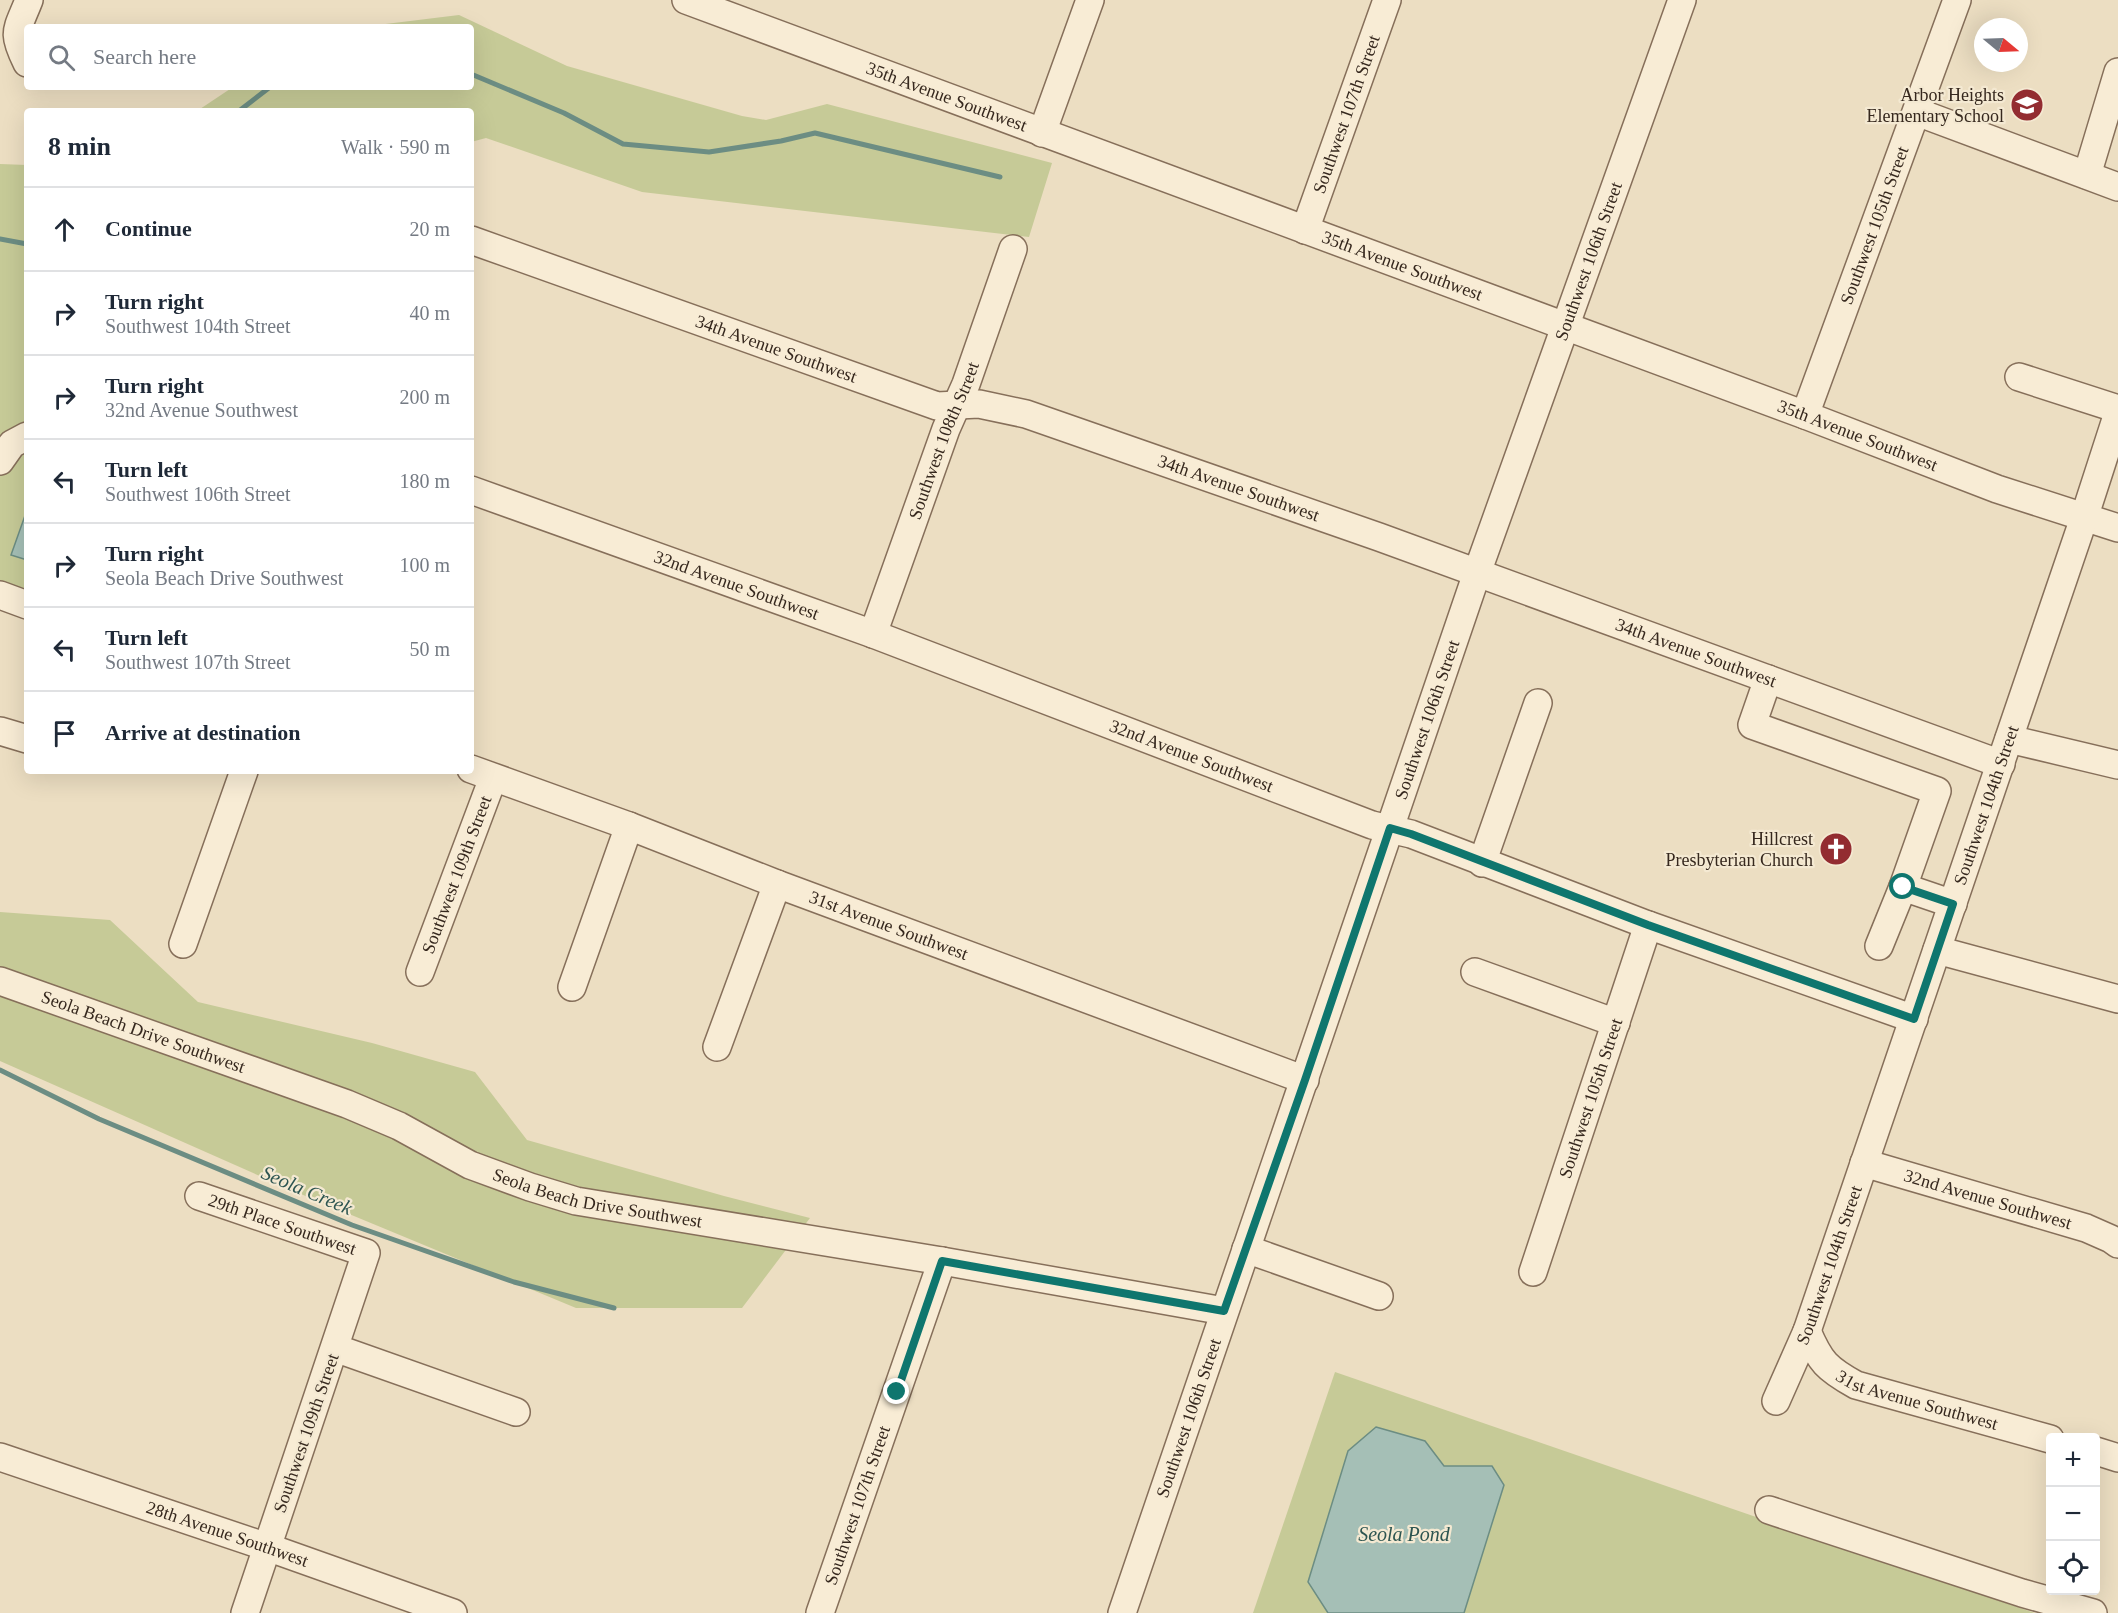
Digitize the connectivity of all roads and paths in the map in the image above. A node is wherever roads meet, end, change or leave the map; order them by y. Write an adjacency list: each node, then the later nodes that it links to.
1 (29, 0): 7 (street)
2 (686, 0): 10 (street, 35th Avenue Southwest)
3 (1090, 0): 10 (street)
4 (1387, 0): 13 (street, Southwest 107th Street)
5 (1682, 0): 16 (street, Southwest 106th Street)
6 (1958, 0): 9 (street, Southwest 105th Street)
7 (24, 57)
8 (2118, 72): 11 (street)
9 (1917, 112): 11 (street); 20 (street, Southwest 105th Street)
10 (1042, 133): 13 (street, 35th Avenue Southwest)
11 (2087, 175): 12 (street)
12 (2118, 187)
13 (1305, 230): 16 (street, 35th Avenue Southwest)
14 (474, 241): 18 (street, 34th Avenue Southwest)
15 (1013, 249): 18 (street, Southwest 108th Street)
16 (1565, 328): 20 (street, 35th Avenue Southwest); 26 (street, Southwest 106th Street)
17 (2019, 377): 19 (street)
18 (956, 405): 26 (street, 34th Avenue Southwest); 29 (street, Southwest 108th Street)
19 (2118, 411): 24 (street, Southwest 104th Street)
20 (1805, 415): 24 (street, 35th Avenue Southwest)
21 (24, 438): 22 (street)
22 (0, 461)
23 (474, 491): 29 (street, 32nd Avenue Southwest)
24 (2084, 519): 25 (street, 35th Avenue Southwest); 34 (street, Southwest 104th Street)
25 (2118, 528)
26 (1477, 573): 30 (street, 34th Avenue Southwest); 40 (street, Southwest 106th Street)
27 (0, 595): 28 (street)
28 (24, 604)
29 (873, 633): 40 (street, 32nd Avenue Southwest)
30 (1767, 679): 35 (street, 34th Avenue Southwest); 43 (street)
31 (1538, 704): 41 (street)
32 (0, 731): 33 (street)
33 (24, 738)
34 (2009, 739): 35 (street, Southwest 104th Street); 36 (street)
35 (2001, 764): 44 (street, Southwest 104th Street)
36 (2118, 765)
37 (482, 773): 39 (street, 31st Avenue Southwest); 49 (street, Southwest 109th Street)
38 (243, 774): 46 (street)
39 (629, 826): 42 (street, 31st Avenue Southwest); 52 (street)
40 (1390, 828): 41 (street, 32nd Avenue Southwest); 57 (street, Southwest 106th Street)
41 (1482, 863): 45 (street, 32nd Avenue Southwest)
42 (777, 884): 56 (street); 57 (street, 31st Avenue Southwest)
43 (1903, 887): 44 (street); 47 (street)
44 (1953, 904): 48 (street, Southwest 104th Street)
45 (1648, 925): 54 (street, 32nd Avenue Southwest); 55 (street, Southwest 105th Street)
46 (183, 944)
47 (1879, 946)
48 (1937, 950): 53 (street); 54 (street, Southwest 104th Street)
49 (420, 972)
50 (1475, 972): 55 (street)
51 (0, 981): 63 (street, Seola Beach Drive Southwest)
52 (572, 987)
53 (2118, 999)
54 (1914, 1019): 58 (street, Southwest 104th Street)
55 (1616, 1023): 64 (street, Southwest 105th Street)
56 (717, 1047)
57 (1305, 1080): 61 (street, Southwest 106th Street)
58 (1864, 1163): 60 (street, 32nd Avenue Southwest); 67 (street, Southwest 104th Street)
59 (199, 1196): 62 (street, 29th Place Southwest)
60 (2114, 1241)
61 (1246, 1249): 65 (street); 66 (street, Southwest 106th Street)
62 (366, 1253): 68 (street, Southwest 109th Street)
63 (942, 1261): 66 (street, Seola Beach Drive Southwest); 79 (street, Southwest 107th Street)
64 (1533, 1272)
65 (1379, 1296)
66 (1224, 1311): 80 (street, Southwest 106th Street)
67 (1807, 1331): 69 (street, Southwest 104th Street); 71 (street, 31st Avenue Southwest)
68 (335, 1348): 70 (street); 76 (street, Southwest 109th Street)
69 (1776, 1401)
70 (516, 1412)
71 (2046, 1438)
72 (2100, 1452): 73 (street)
73 (2118, 1458)
74 (2, 1464): 76 (street, 28th Avenue Southwest)
75 (1769, 1510): 81 (street)
76 (267, 1547): 77 (street, Southwest 109th Street); 78 (street, 28th Avenue Southwest)
77 (245, 1613)
78 (453, 1613)
79 (820, 1613)
80 (1122, 1613)
81 (2093, 1613)

